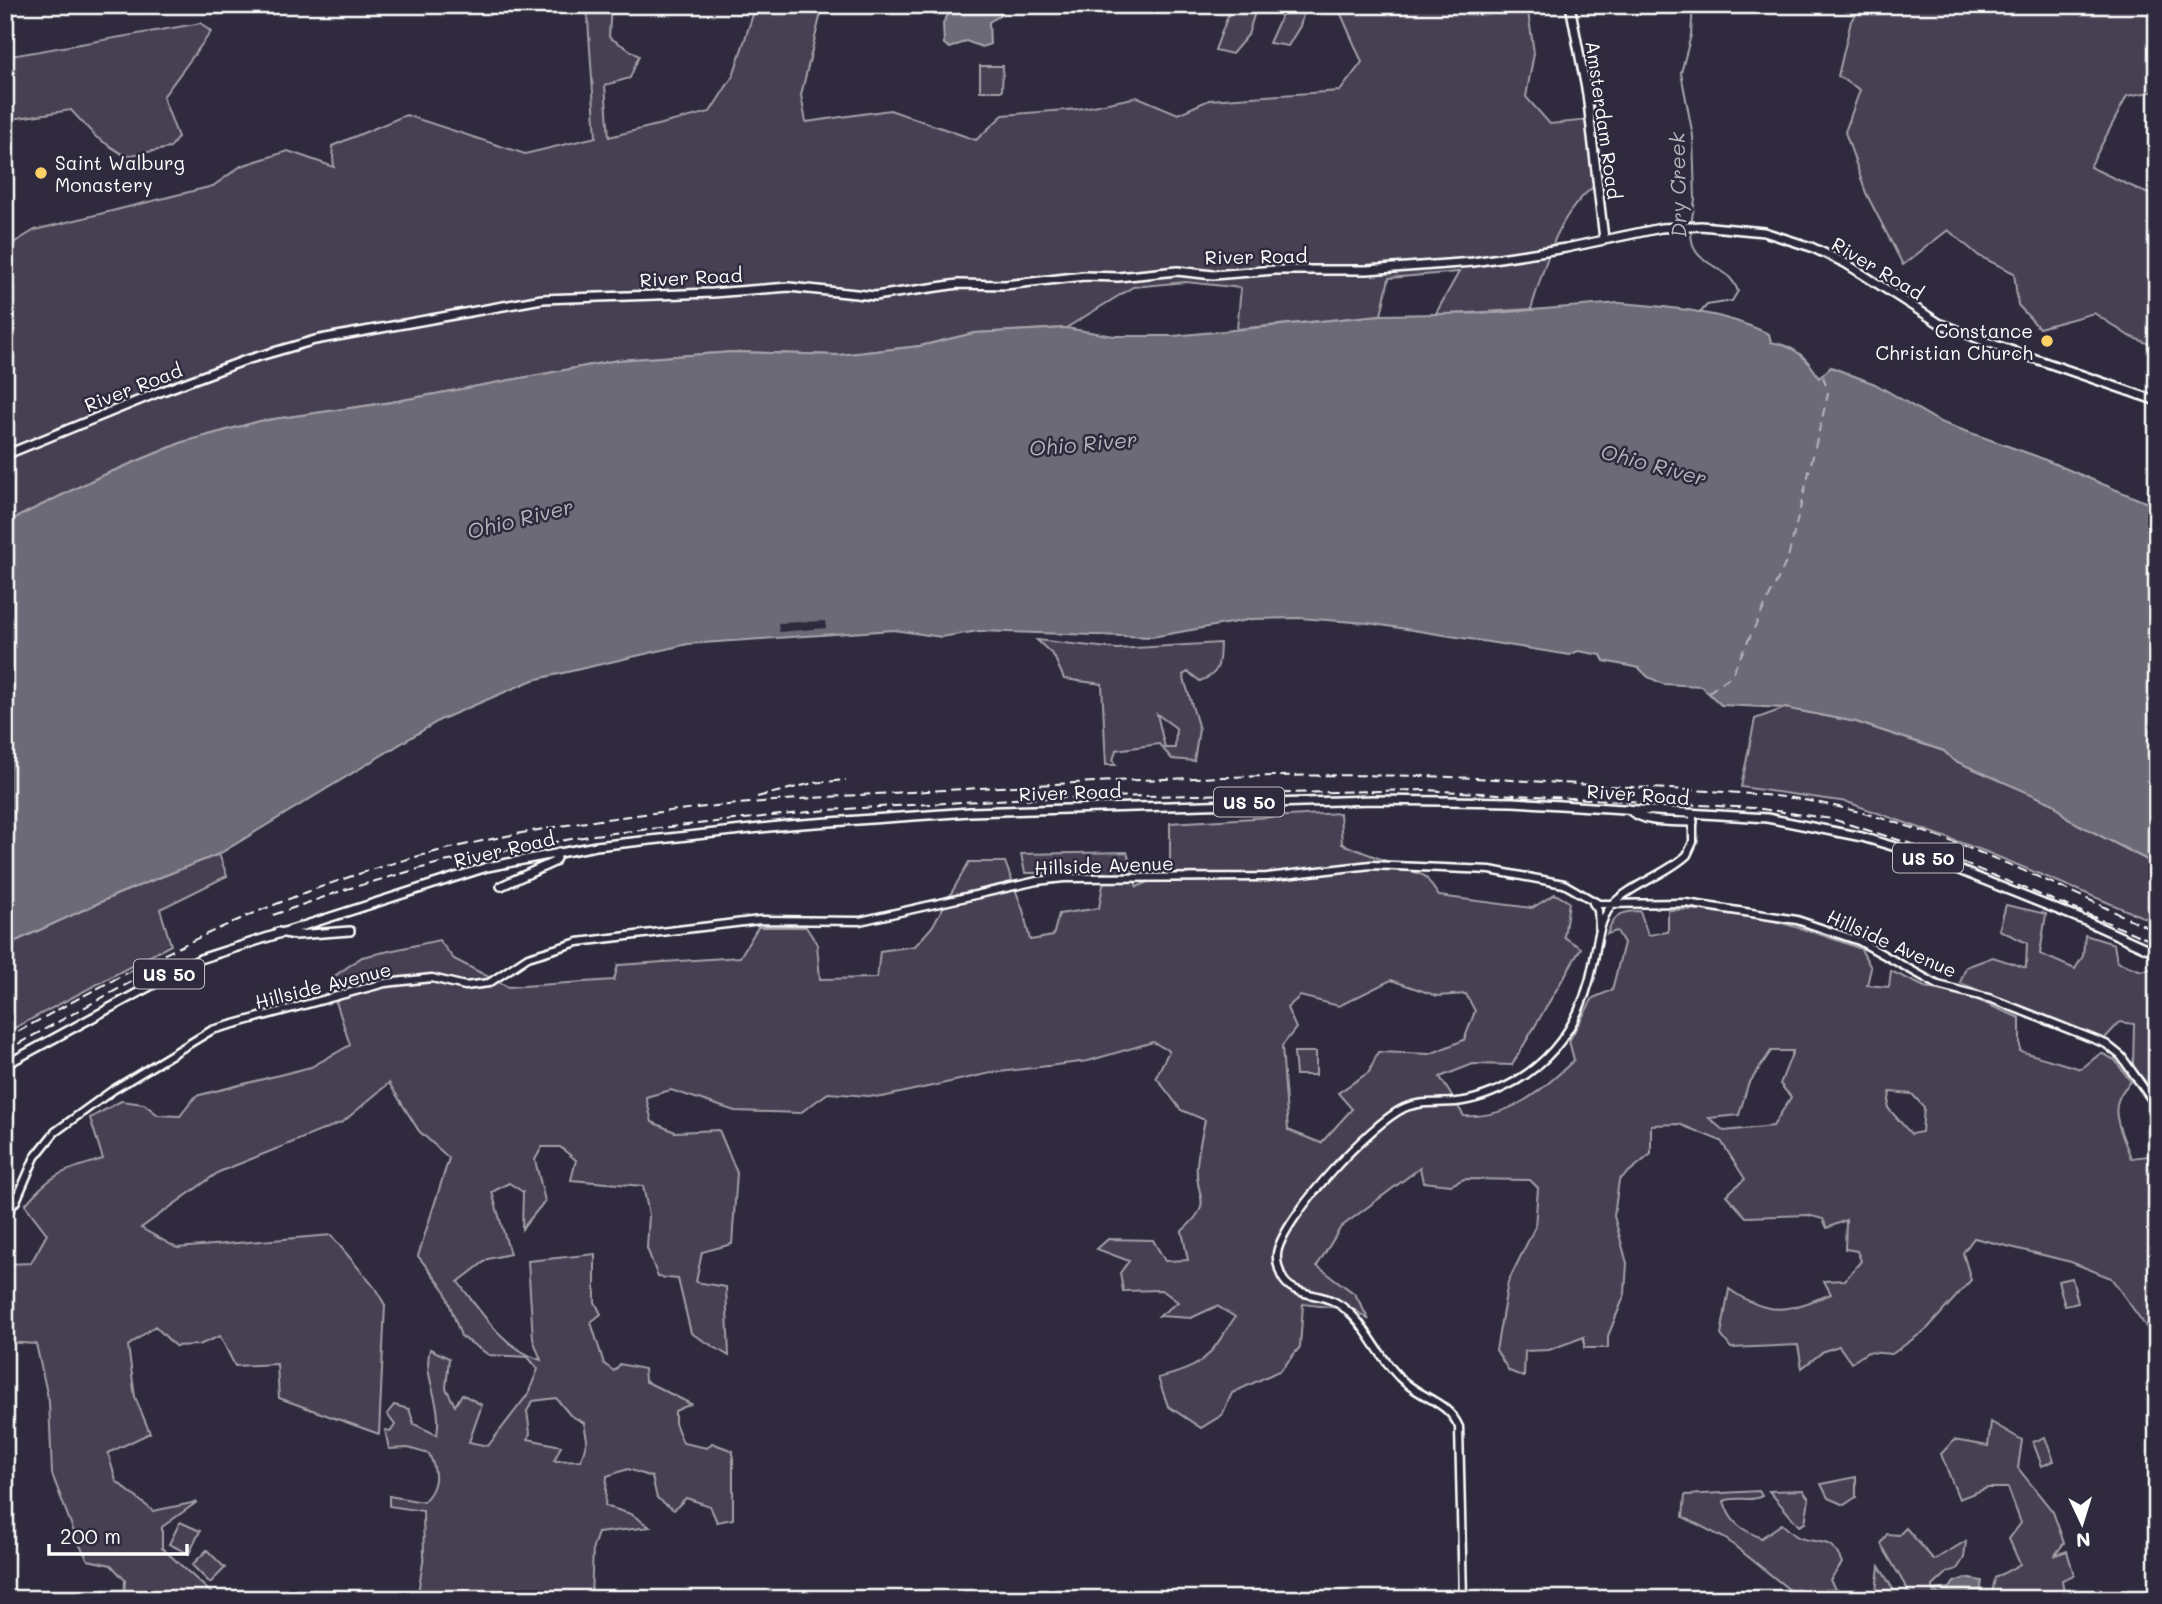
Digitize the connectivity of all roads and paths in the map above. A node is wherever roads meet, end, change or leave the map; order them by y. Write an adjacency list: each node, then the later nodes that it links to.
1 (1570, 5): 2 (main road, Amsterdam Road)
2 (1604, 239): 3 (main road, River Road); 4 (main road, River Road)
3 (2157, 401)
4 (5, 455)
5 (1628, 809): 6 (main road, River Road / US 50); 7 (main road); 8 (main road, River Road / US 50)
6 (1693, 814): 7 (street); 17 (main road, River Road / US 50)
7 (1693, 822): 10 (street)
8 (559, 852): 9 (main road); 15 (main road, River Road / US 50)
9 (501, 886)
10 (1629, 893): 12 (street); 13 (street)
11 (1593, 902): 12 (street, Hillside Avenue); 16 (street); 20 (street, Hillside Avenue)
12 (1611, 905): 13 (street, Hillside Avenue); 16 (street)
13 (1633, 905): 19 (street, Hillside Avenue)
14 (350, 931): 15 (main road)
15 (278, 932): 18 (main road, River Road / US 50)
16 (1600, 932): 21 (street)
17 (2157, 953)
18 (5, 1065)
19 (2157, 1107)
20 (5, 1215)
21 (1463, 1599)

